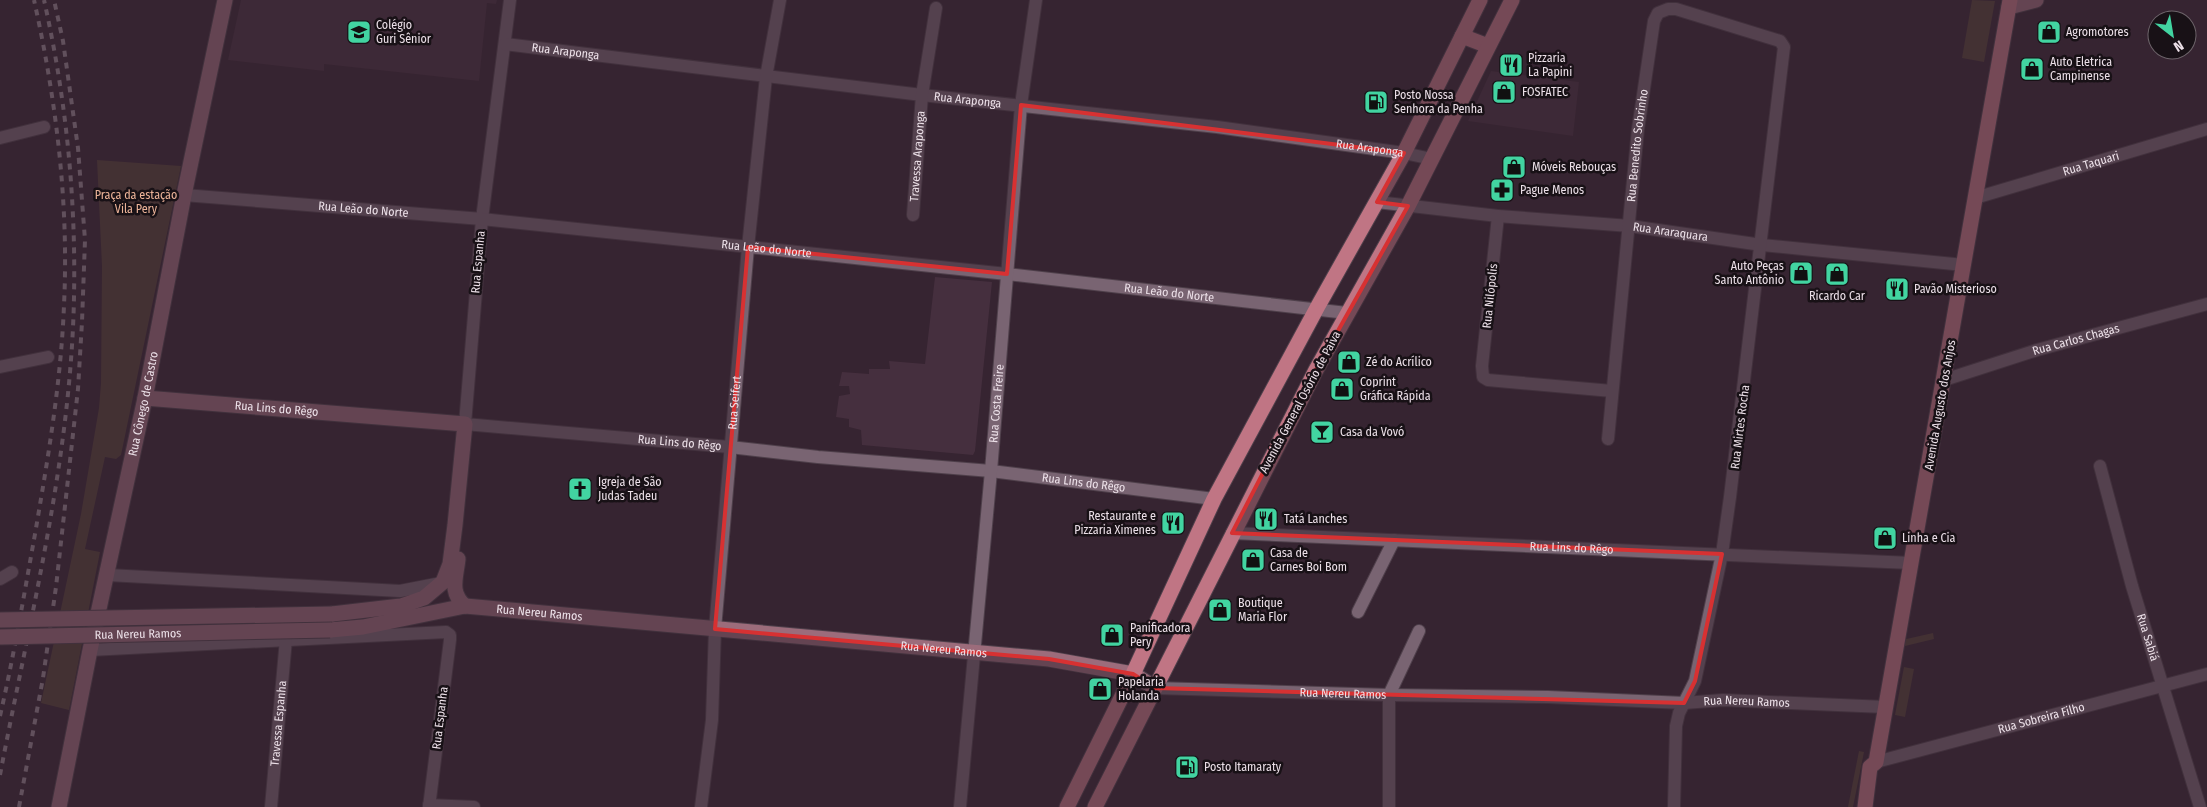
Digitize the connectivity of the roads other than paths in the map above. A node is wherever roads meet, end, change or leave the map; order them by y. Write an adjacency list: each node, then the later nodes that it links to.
1 (225, 0): 22 (street, Rua Cônego de Castro)
2 (510, 0): 12 (street, Rua Espanha)
3 (780, 0): 14 (street, Rua Seifert)
4 (1036, 0): 16 (street, Rua Costa Freire)
5 (1480, 0): 10 (main road)
6 (1512, 0): 13 (main road, Avenida General Osório de Paiva)
7 (2036, 0): 8 (street)
8 (2009, 4): 23 (main road, Avenida Augusto dos Anjos)
9 (936, 8): 15 (street, Travessa Araponga)
10 (1462, 36): 13 (main road); 20 (main road)
11 (1782, 42): 29 (street, Rua Benedito Sobrinho); 30 (street, Rua Mirtes Rocha)
12 (504, 44): 14 (street, Rua Araponga); 28 (street, Rua Espanha)
13 (1488, 46): 21 (main road, Avenida General Osório de Paiva)
14 (766, 77): 15 (street, Rua Araponga); 31 (street, Rua Seifert)
15 (922, 95): 16 (street, Rua Araponga); 26 (street, Travessa Araponga)
16 (1021, 105): 20 (street, Rua Araponga); 33 (street, Rua Costa Freire)
17 (44, 127): 19 (street)
18 (2207, 129): 23 (street, Rua Taquari)
19 (0, 138)
20 (1404, 153): 21 (street, Rua Araponga); 24 (main road)
21 (1432, 159): 25 (main road, Avenida General Osório de Paiva)
22 (184, 195): 28 (street, Rua Leão do Norte); 41 (street, Rua Cônego de Castro)
23 (1975, 198): 32 (main road, Avenida Augusto dos Anjos)
24 (1377, 202): 25 (street, Rua Araraquara); 35 (main road)
25 (1408, 206): 27 (street, Rua Araraquara); 36 (main road, Avenida General Osório de Paiva)
26 (912, 215)
27 (1498, 216): 29 (street, Rua Araraquara); 40 (street, Rua Nilópolis)
28 (482, 219): 31 (street, Rua Leão do Norte); 42 (street, Rua Espanha)
29 (1630, 226): 30 (street, Rua Araraquara); 40 (street, Rua Benedito Sobrinho)
30 (1762, 245): 32 (street, Rua Araraquara); 51 (street, Rua Mirtes Rocha)
31 (748, 247): 33 (street, Rua Leão do Norte); 44 (street, Rua Seifert)
32 (1964, 265): 39 (main road, Avenida Augusto dos Anjos)
33 (1008, 274): 35 (street, Rua Leão do Norte); 46 (street, Rua Costa Freire)
34 (2207, 304): 39 (street, Rua Carlos Chagas)
35 (1316, 310): 36 (street, Rua Leão do Norte); 47 (main road)
36 (1347, 313): 49 (main road, Avenida General Osório de Paiva)
37 (48, 357): 38 (street)
38 (0, 367)
39 (1944, 380): 52 (main road, Avenida Augusto dos Anjos)
40 (1612, 391): 43 (street, Rua Benedito Sobrinho)
41 (145, 398): 42 (street, Rua Lins do Rêgo); 54 (street, Rua Cônego de Castro)
42 (465, 424): 44 (street, Rua Lins do Rêgo); 48 (street, Rua Espanha)
43 (1608, 439)
44 (730, 447): 46 (street, Rua Lins do Rêgo); 60 (street, Rua Seifert)
45 (2100, 466): 69 (street, Rua Sabiá)
46 (991, 471): 47 (street, Rua Lins do Rêgo); 66 (street, Rua Costa Freire)
47 (1214, 499): 67 (main road)
48 (455, 525): 56 (street, Rua Espanha); 57 (street, Rua Espanha)
49 (1232, 534): 50 (street, Rua Lins do Rêgo); 70 (main road, Avenida General Osório de Paiva)
50 (1394, 540): 51 (street, Rua Lins do Rêgo); 58 (street)
51 (1722, 554): 52 (street, Rua Lins do Rêgo); 72 (street, Rua Mirtes Rocha)
52 (1911, 562): 73 (main road, Avenida Augusto dos Anjos)
53 (12, 572): 55 (street)
54 (108, 576): 56 (street); 65 (street, Rua Cônego de Castro)
55 (0, 579)
56 (443, 582): 59 (street, Rua Nereu Ramos, bridge)
57 (465, 606): 60 (street, Rua Nereu Ramos); 63 (street, Rua Nereu Ramos, bridge)
58 (1358, 612)
59 (0, 620)
60 (715, 628): 66 (street, Rua Nereu Ramos); 79 (street, Rua Seifert)
61 (1419, 631): 71 (street)
62 (446, 632): 64 (street, Rua Nereu Ramos); 75 (street, Rua Espanha)
63 (0, 637)
64 (286, 639): 65 (street, Rua Nereu Ramos); 77 (street, Travessa Espanha)
65 (90, 650): 76 (street, Rua Cônego de Castro)
66 (975, 652): 67 (street, Rua Nereu Ramos); 80 (street, Rua Costa Freire)
67 (1133, 674): 70 (street, Rua Nereu Ramos); 81 (main road)
68 (2207, 674): 69 (street, Rua Sobreira Filho)
69 (2163, 685): 74 (street, Rua Sobreira Filho); 86 (street, Rua Sabiá)
70 (1155, 688): 71 (street, Rua Nereu Ramos); 82 (main road, Avenida General Osório de Paiva)
71 (1389, 695): 72 (street, Rua Nereu Ramos); 83 (street)
72 (1684, 703): 73 (street, Rua Nereu Ramos); 84 (street, Rua Mirtes Rocha)
73 (1885, 706): 74 (main road, Avenida Augusto dos Anjos)
74 (1876, 762): 85 (main road, Avenida Augusto dos Anjos)
75 (429, 806): 78 (street)
76 (59, 807)
77 (271, 807)
78 (474, 807)
79 (701, 807)
80 (960, 807)
81 (1067, 807)
82 (1095, 807)
83 (1389, 807)
84 (1674, 807)
85 (1865, 807)
86 (2200, 807)

